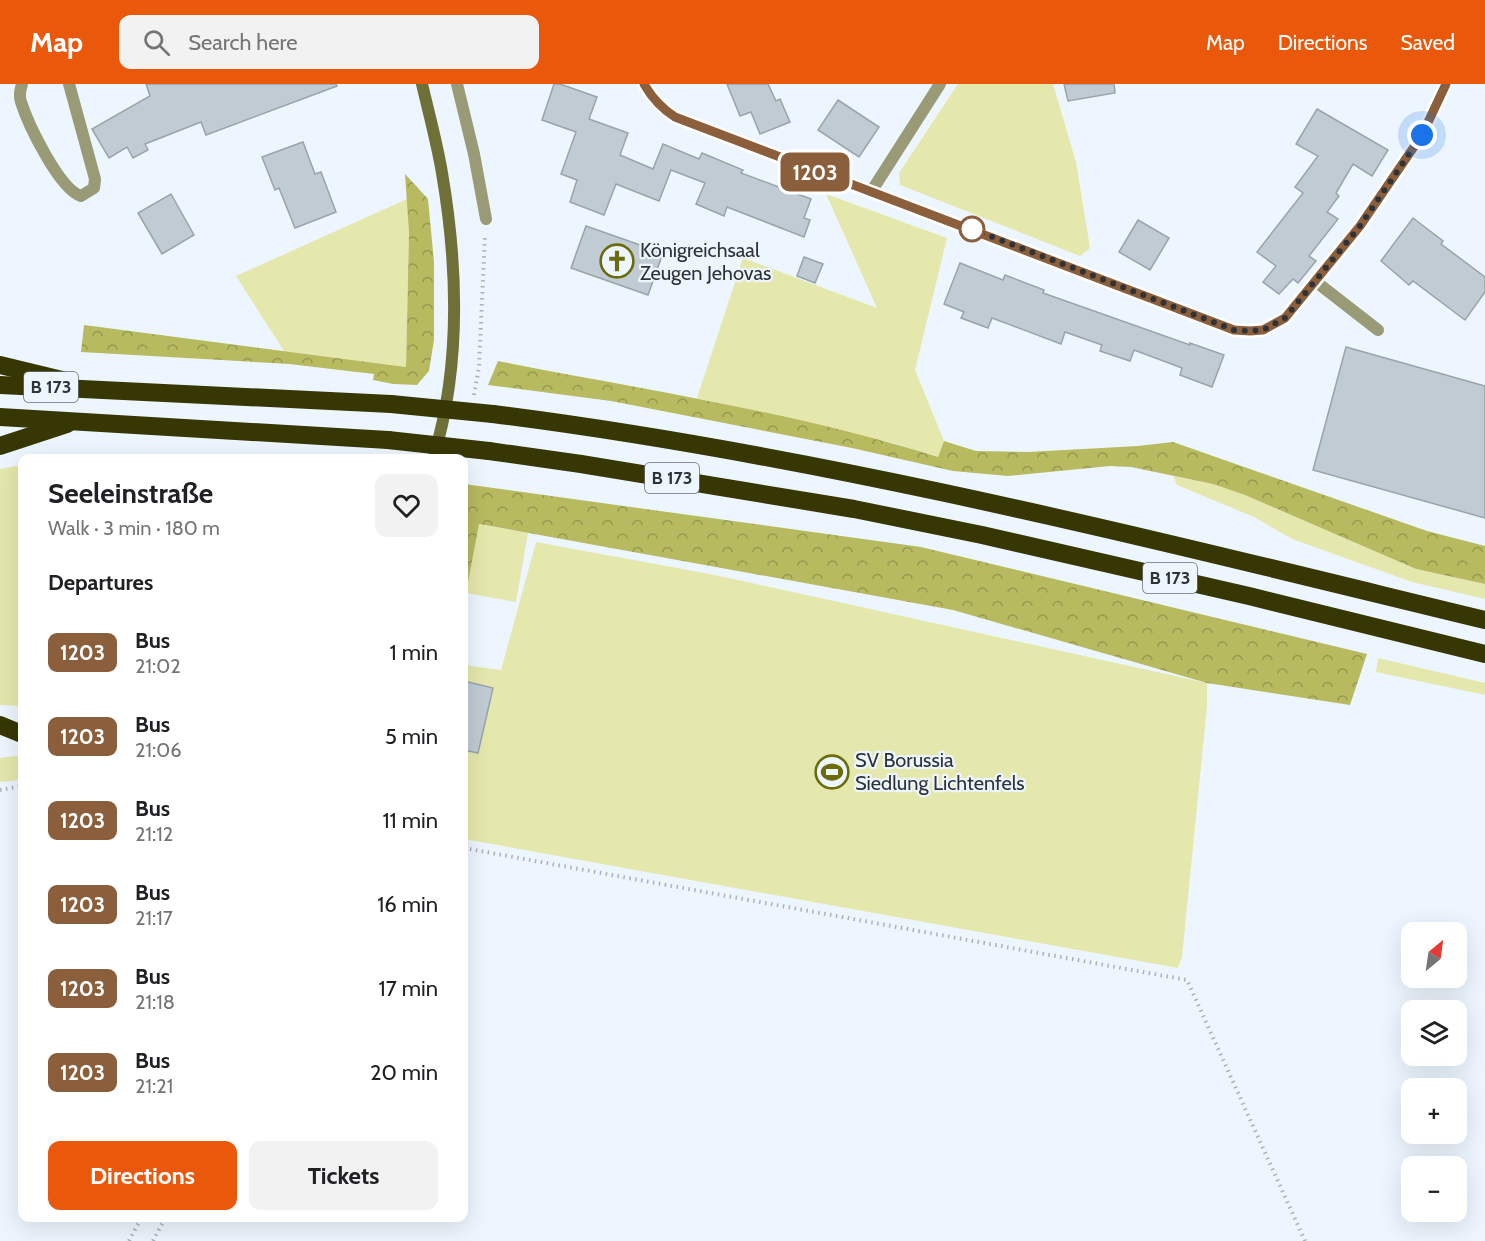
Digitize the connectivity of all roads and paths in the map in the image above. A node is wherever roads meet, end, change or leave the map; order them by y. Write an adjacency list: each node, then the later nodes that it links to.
1 (22, 84): 2 (street)
2 (69, 84)
3 (422, 84): 19 (main road)
4 (457, 84): 9 (street)
5 (644, 84): 8 (street)
6 (940, 84): 8 (street)
7 (1446, 84): 10 (street)
8 (871, 192): 10 (street)
9 (486, 219): 15 (path)
10 (1315, 281): 11 (street)
11 (1378, 330)
12 (0, 365): 14 (highway)
13 (0, 385): 14 (highway, B 173)
14 (102, 389): 20 (highway, B 173, bridge)
15 (472, 402)
16 (0, 417): 17 (highway, B 173)
17 (79, 421): 18 (highway); 21 (highway, B 173, bridge)
18 (0, 446)
19 (434, 454)
20 (1485, 620)
21 (1485, 654)
22 (0, 725): 23 (highway)
23 (18, 732)
24 (18, 735): 25 (main road)
25 (0, 737)
26 (18, 787): 27 (path)
27 (0, 790)
28 (468, 849): 33 (path)
29 (139, 1222): 31 (path)
30 (163, 1222): 32 (path)
31 (129, 1241)
32 (153, 1241)
33 (1305, 1241)

